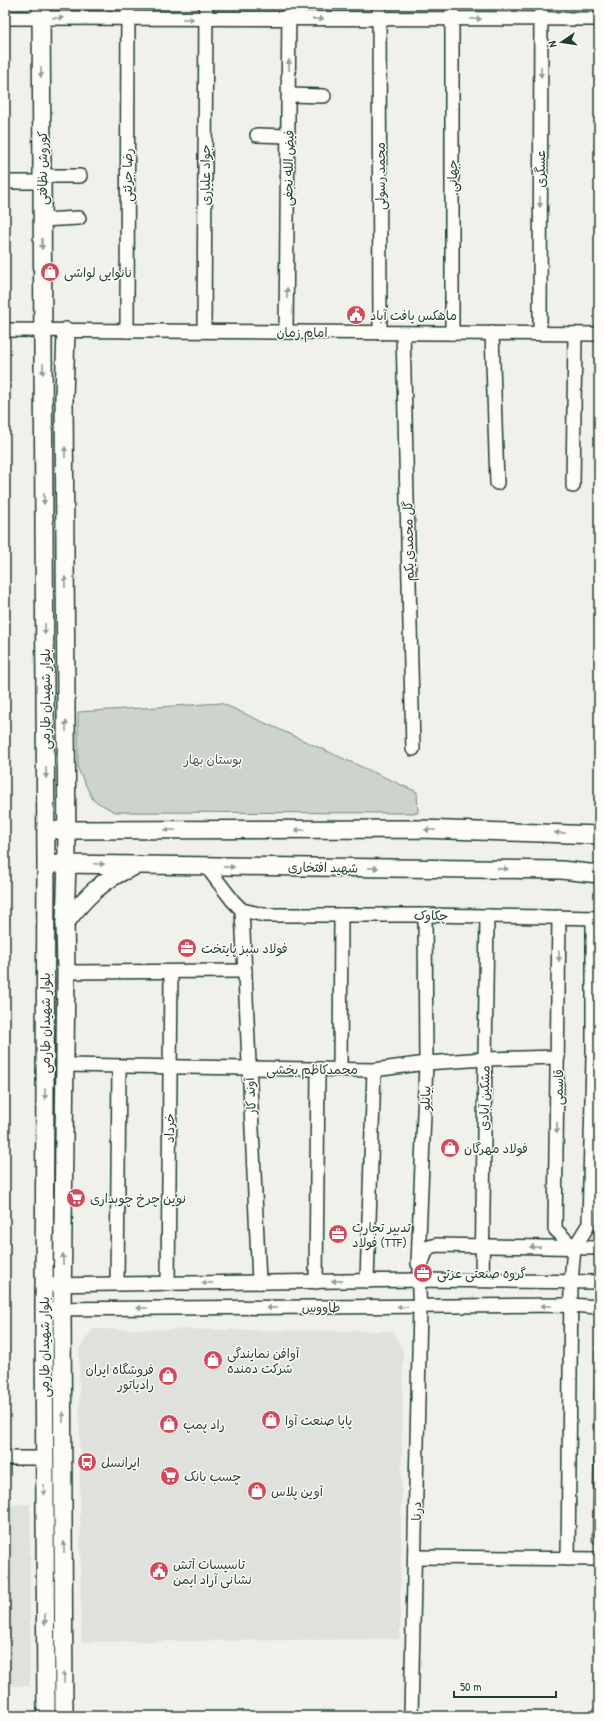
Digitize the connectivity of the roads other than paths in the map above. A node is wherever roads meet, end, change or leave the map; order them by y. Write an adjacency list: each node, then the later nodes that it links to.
1 (128, 5): 9 (street, رضا جرئتی)
2 (206, 5): 10 (street, جواد علیاری)
3 (289, 5): 11 (street, فیض الله نجفی)
4 (379, 5): 12 (street, محمد رسولی)
5 (452, 5): 13 (street, جهانی)
6 (541, 5): 14 (street, عسگری)
7 (41, 12): 8 (street); 9 (street, one-way to 9); 21 (main road, کوروش نظافتی, one-way to 21)
8 (5, 18)
9 (128, 18): 10 (street, one-way to 10); 28 (street, رضا جرئتی)
10 (206, 19): 11 (street); 29 (street, جواد علیاری)
11 (289, 19): 12 (street, one-way to 12); 16 (street, فیض الله نجفی, one-way to 11)
12 (379, 19): 13 (street); 31 (street, محمد رسولی)
13 (452, 19): 14 (street, one-way to 14); 33 (street, جهانی)
14 (541, 19): 15 (street); 35 (street, عسگری, one-way to 35)
15 (599, 19)
16 (289, 95): 17 (street); 19 (street, فیض الله نجفی)
17 (324, 96)
18 (257, 135): 19 (street)
19 (288, 136): 30 (street, فیض الله نجفی, one-way to 19)
20 (80, 176): 21 (street)
21 (42, 179): 22 (street); 24 (main road, کوروش نظافتی)
22 (5, 182)
23 (79, 218): 24 (street)
24 (42, 220): 26 (main road, کوروش نظافتی, one-way to 26)
25 (5, 330): 26 (street, امام زمان)
26 (42, 330): 27 (street, امام زمان); 41 (main road, بلوار شهیدان طارمی, one-way to 41)
27 (66, 331): 28 (street, امام زمان); 42 (main road, بلوار شهیدان طارمی, one-way to 27)
28 (127, 331): 29 (street, امام زمان)
29 (204, 331): 30 (street, امام زمان)
30 (286, 332): 31 (street, امام زمان)
31 (380, 332): 32 (street, امام زمان)
32 (403, 333): 33 (street, امام زمان); 40 (street, گل محمدی یکم)
33 (452, 333): 34 (street, امام زمان)
34 (492, 333): 35 (street, امام زمان); 38 (street)
35 (540, 334): 36 (street, امام زمان)
36 (575, 334): 37 (street, امام زمان); 39 (street)
37 (599, 334)
38 (497, 483)
39 (573, 486)
40 (413, 749)
41 (46, 829): 42 (main road); 45 (main road, بلوار شهیدان طارمی)
42 (67, 830): 43 (main road, one-way to 42); 44 (main road, بلوار شهیدان طارمی)
43 (599, 835)
44 (67, 863): 45 (main road, شهید افتخاری); 46 (main road, شهید افتخاری, one-way to 46); 55 (main road, بلوار شهیدان طارمی)
45 (46, 864): 82 (main road, بلوار شهیدان طارمی, one-way to 82)
46 (137, 866): 47 (main road, شهید افتخاری); 55 (main road)
47 (206, 866): 48 (main road, شهید افتخاری, one-way to 48); 49 (street)
48 (599, 874)
49 (242, 910): 50 (street, چکاوک); 56 (street, آوند کار)
50 (341, 915): 51 (street, چکاوک); 68 (street)
51 (425, 915): 52 (street, چکاوک); 62 (street, بیانلو)
52 (487, 916): 53 (street, چکاوک); 61 (street, مشکین آبادی)
53 (559, 917): 54 (street, چکاوک); 59 (street, قاسمی, one-way to 59)
54 (596, 918): 60 (street)
55 (65, 923): 57 (main road, بلوار شهیدان طارمی)
56 (244, 971): 58 (street); 66 (street, آوند کار)
57 (66, 972): 58 (street); 63 (main road, بلوار شهیدان طارمی)
58 (171, 973): 65 (street, خرداد)
59 (558, 1057): 61 (street, محمدکاظم بخشی); 71 (street, قاسمی, one-way to 71)
60 (596, 1058): 71 (street)
61 (485, 1059): 62 (street, محمدکاظم بخشی); 70 (street, مشکین آبادی)
62 (426, 1063): 69 (street, محمدکاظم بخشی); 73 (street, بیانلو)
63 (64, 1065): 64 (street, محمدکاظم بخشی); 83 (main road, بلوار شهیدان طارمی, one-way to 63)
64 (119, 1066): 65 (street, محمدکاظم بخشی); 80 (street)
65 (170, 1067): 66 (street, محمدکاظم بخشی); 81 (street, خرداد)
66 (249, 1069): 67 (street, محمدکاظم بخشی); 76 (street, آوند کار)
67 (318, 1069): 68 (street, محمدکاظم بخشی); 77 (street)
68 (340, 1069): 69 (street, محمدکاظم بخشی)
69 (374, 1070): 75 (street)
70 (482, 1246): 71 (street, one-way to 70); 73 (street); 74 (street, مشکین آبادی)
71 (574, 1248): 72 (street); 78 (street)
72 (599, 1248)
73 (418, 1280): 74 (street, طاووس); 75 (street, طاووس); 85 (street, درنا)
74 (482, 1280): 78 (street, طاووس)
75 (367, 1281): 77 (street, طاووس, one-way to 77)
76 (259, 1282): 77 (street, طاووس); 81 (street, طاووس, one-way to 81)
77 (316, 1282)
78 (571, 1282): 79 (street, طاووس); 84 (street)
79 (599, 1282)
80 (118, 1284): 81 (street, طاووس); 83 (street, طاووس)
81 (168, 1284)
82 (44, 1285): 83 (street, طاووس); 87 (main road, بلوار شهیدان طارمی)
83 (63, 1285): 88 (main road, بلوار شهیدان طارمی)
84 (570, 1306): 85 (street, طاووس, one-way to 85); 86 (street, طاووس); 92 (street)
85 (420, 1307): 88 (street, طاووس, one-way to 88); 91 (street, درنا)
86 (599, 1307)
87 (44, 1309): 88 (street, طاووس); 90 (main road, بلوار شهیدان طارمی)
88 (62, 1309): 95 (main road, بلوار شهیدان طارمی, one-way to 88)
89 (5, 1458): 90 (street)
90 (44, 1458): 94 (main road, بلوار شهیدان طارمی, one-way to 94)
91 (415, 1557): 92 (street); 96 (street, درنا)
92 (568, 1559): 93 (street)
93 (599, 1559)
94 (46, 1716)
95 (64, 1716)
96 (411, 1716)

